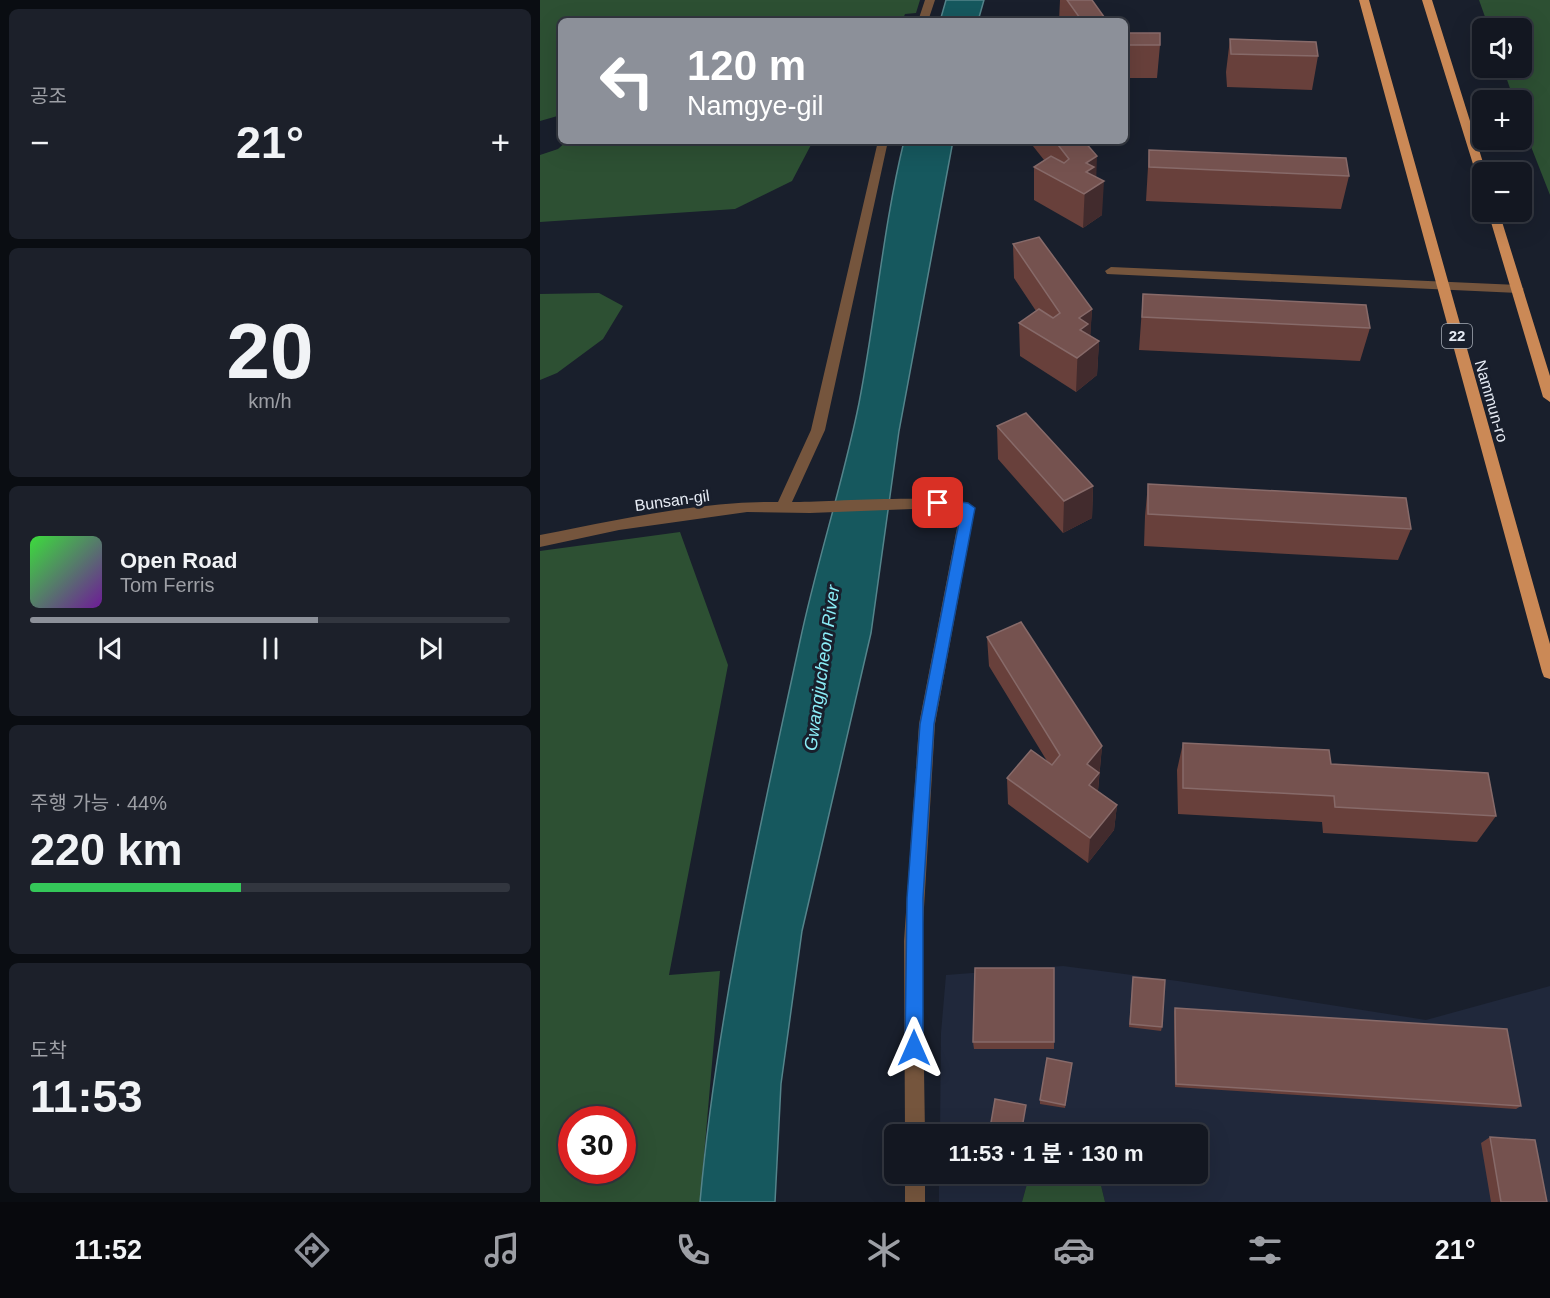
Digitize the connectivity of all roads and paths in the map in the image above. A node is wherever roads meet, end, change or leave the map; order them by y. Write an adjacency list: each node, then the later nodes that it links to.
1 (930, 0): 4 (street)
2 (1364, 0): 9 (main road, Nammun-ro / 22)
3 (1427, 0): 6 (main road)
4 (924, 18)
5 (882, 144): 12 (street)
6 (1477, 162)
7 (1496, 222): 10 (main road)
8 (1111, 271): 9 (street)
9 (1443, 286): 10 (street); 14 (main road, Nammun-ro / 22)
10 (1518, 289): 11 (main road)
11 (1550, 397)
12 (783, 507): 13 (street, Bunsan-gil); 15 (street, Bunsan-gil)
13 (540, 541)
14 (1550, 672)
15 (915, 1124)
16 (915, 1184): 17 (street)
17 (915, 1202)

